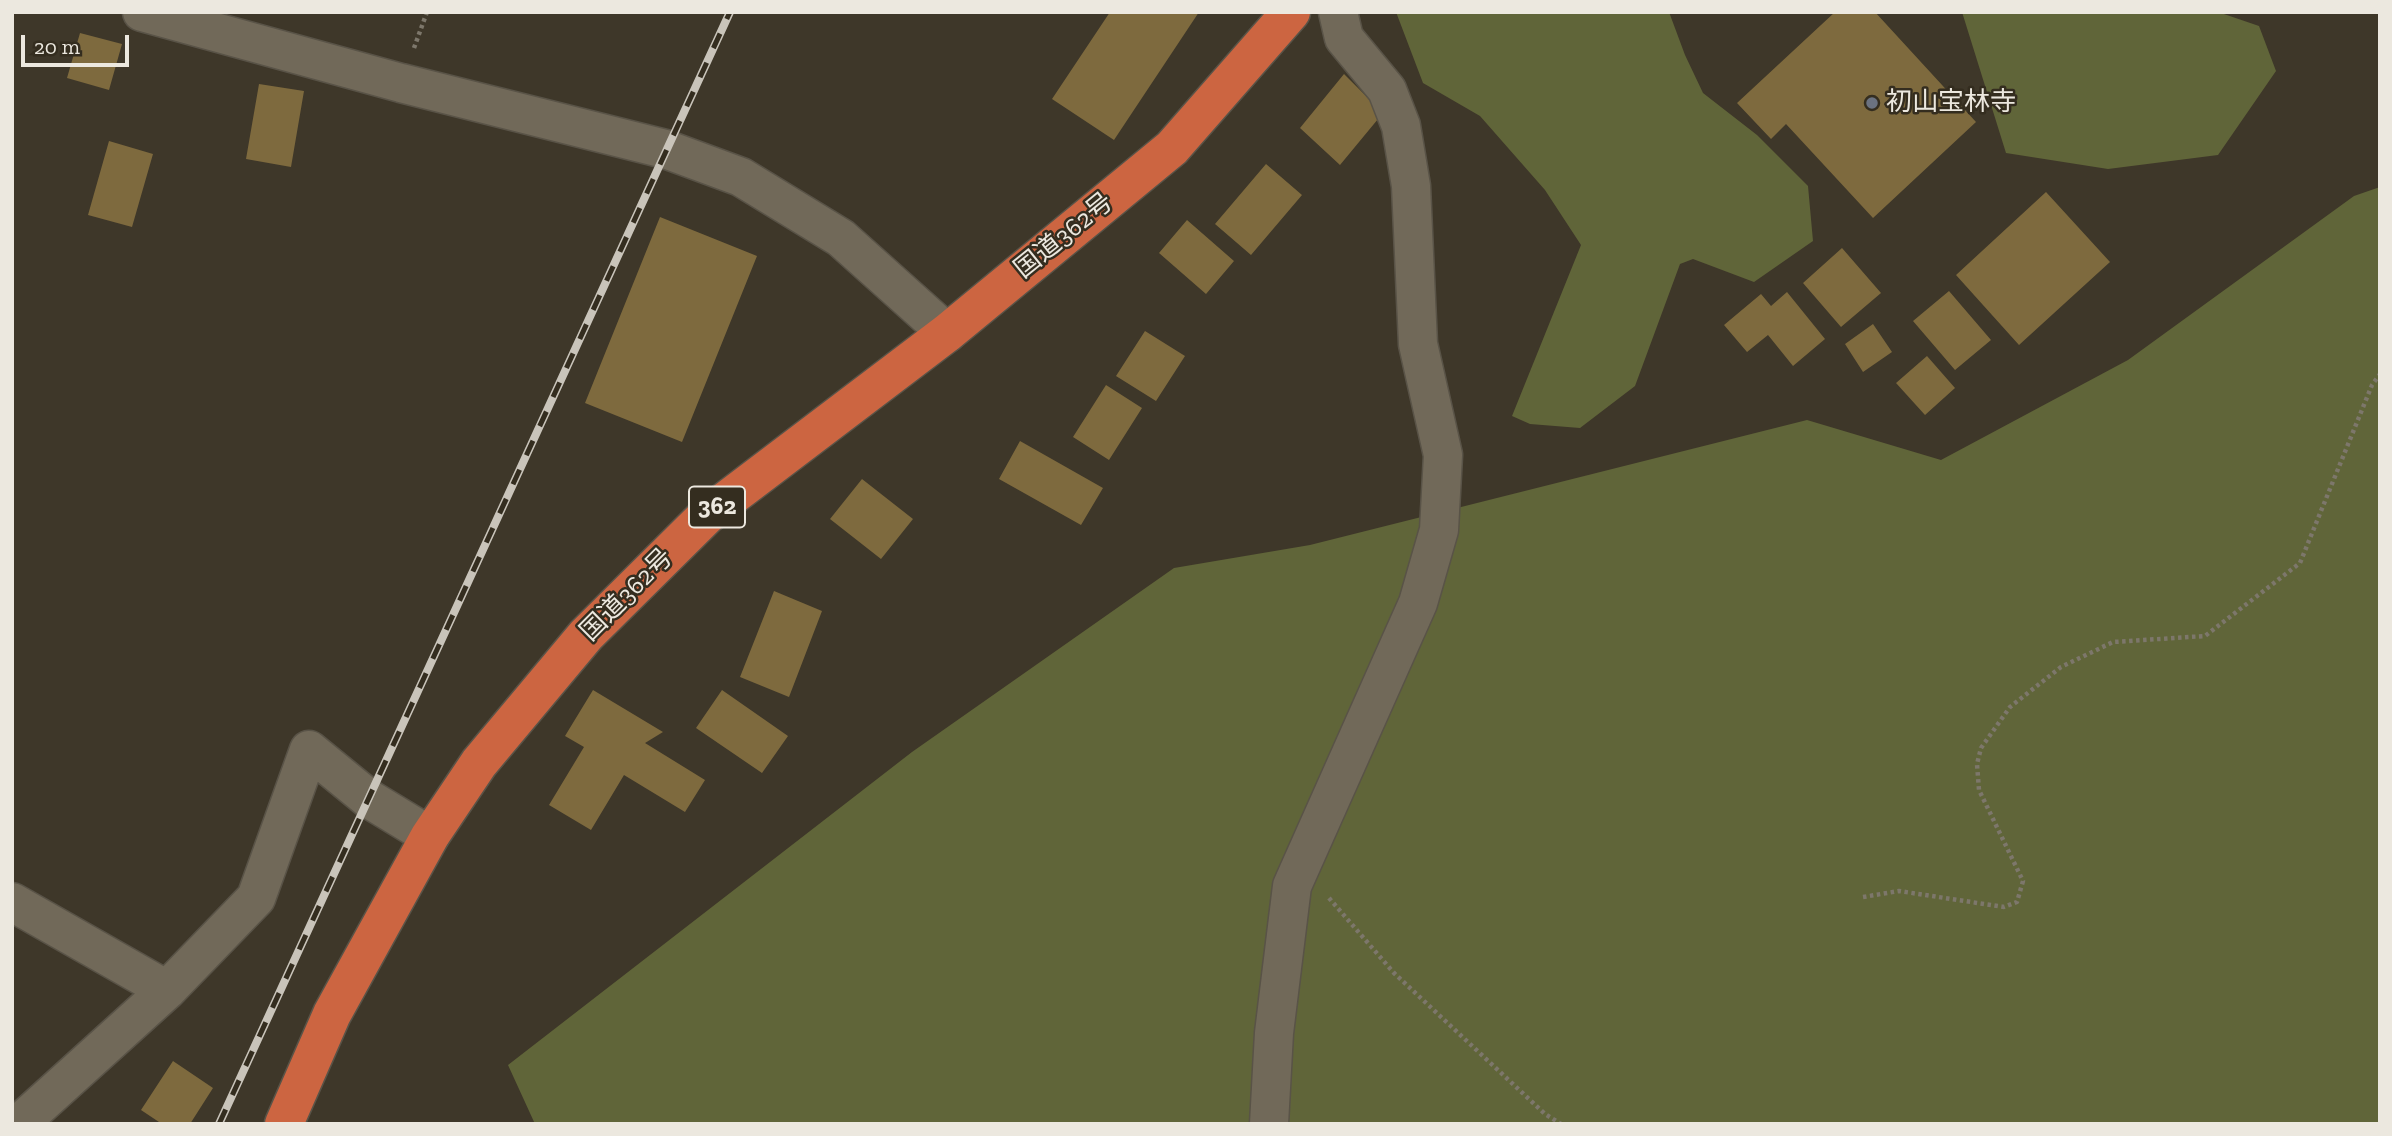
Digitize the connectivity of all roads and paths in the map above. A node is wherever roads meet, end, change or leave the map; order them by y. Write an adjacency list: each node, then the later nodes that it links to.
1 (142, 12): 4 (street)
2 (1291, 12): 4 (highway, 国道362号 / 362)
3 (1338, 12): 7 (street)
4 (947, 333): 6 (highway, 国道362号 / 362)
5 (2380, 374): 8 (path)
6 (430, 836): 10 (street); 12 (highway, 国道362号 / 362)
7 (1301, 866): 13 (street); 14 (path)
8 (1863, 897)
9 (12, 902): 10 (street)
10 (167, 990): 11 (street)
11 (19, 1124)
12 (284, 1124)
13 (1269, 1124)
14 (1561, 1124)

